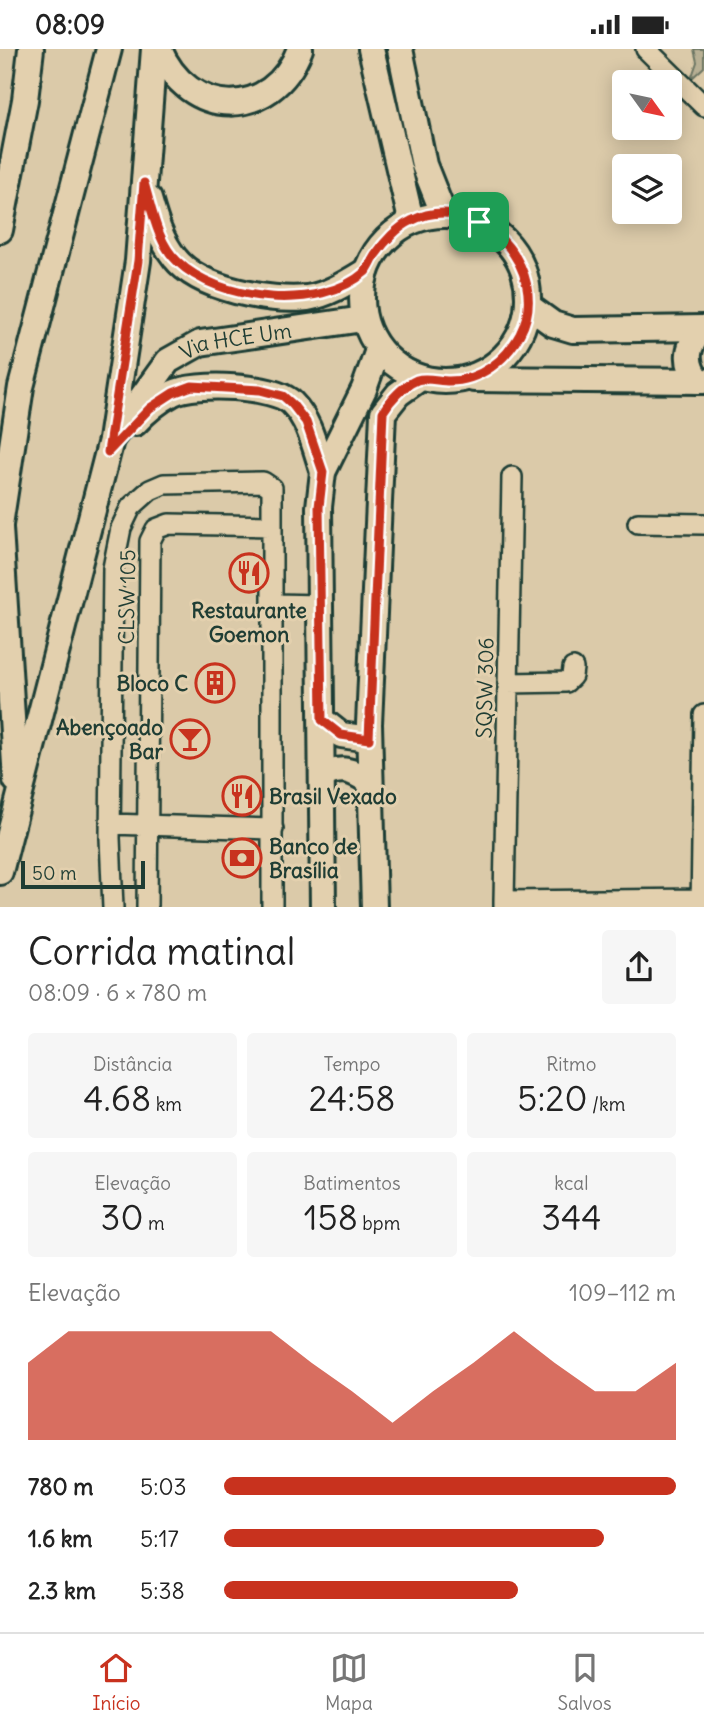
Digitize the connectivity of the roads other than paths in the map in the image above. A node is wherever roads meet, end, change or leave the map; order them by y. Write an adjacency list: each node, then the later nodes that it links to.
1 (32, 49): 12 (main road)
2 (110, 49): 28 (main road)
3 (157, 49): 4 (main road); 9 (main road)
4 (300, 49)
5 (371, 49): 11 (main road)
6 (400, 49): 10 (main road)
7 (646, 49): 8 (street)
8 (704, 106)
9 (144, 183): 13 (main road, Via HCE Um); 21 (main road)
10 (443, 213): 11 (main road, Via HCE Um); 14 (main road, Via HCE Um)
11 (411, 221): 13 (main road, Via HCE Um)
12 (0, 230)
13 (366, 271): 15 (main road)
14 (528, 306): 16 (main road); 19 (main road, Via HCE Um)
15 (363, 319): 17 (main road); 21 (main road, Via HCE Um)
16 (704, 328): 20 (main road)
17 (377, 351): 18 (main road); 22 (main road)
18 (419, 379): 19 (main road, Via HCE Um); 38 (main road)
19 (469, 379): 20 (main road, Via HCE Um)
20 (701, 381)
21 (109, 446): 22 (main road); 41 (main road)
22 (323, 472): 33 (main road)
23 (512, 477): 35 (street, SQSW 306)
24 (141, 498): 27 (street); 29 (street); 30 (street)
25 (638, 523): 26 (street)
26 (704, 524)
27 (271, 526): 29 (street, CLSW 105); 32 (street)
28 (0, 527): 41 (main road)
29 (156, 529): 31 (street, CLSW 105)
30 (116, 552): 31 (street); 42 (street)
31 (149, 556): 43 (street, CLSW 105)
32 (274, 604): 33 (street); 44 (street)
33 (320, 605): 37 (main road)
34 (573, 668): 35 (street)
35 (508, 683): 47 (street, SQSW 306)
36 (704, 715): 46 (street, SQSW 306)
37 (322, 720): 38 (main road); 39 (main road)
38 (369, 739): 40 (main road)
39 (322, 776): 40 (main road); 51 (main road)
40 (370, 782): 52 (main road)
41 (17, 805): 45 (main road)
42 (110, 824): 43 (street); 48 (street)
43 (146, 825): 44 (street); 49 (street, CLSW 105)
44 (273, 829): 50 (street)
45 (0, 872)
46 (702, 902): 47 (street, SQSW 306)
47 (504, 904)
48 (113, 907)
49 (147, 907)
50 (272, 907)
51 (323, 907)
52 (374, 907)

